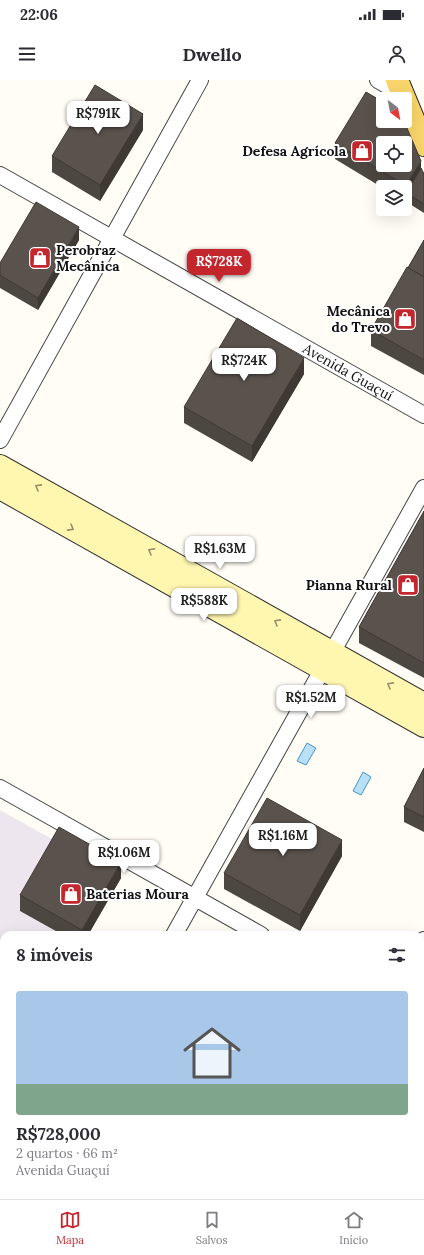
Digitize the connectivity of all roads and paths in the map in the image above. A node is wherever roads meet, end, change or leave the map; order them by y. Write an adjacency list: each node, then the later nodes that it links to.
1 (200, 80): 6 (street)
2 (378, 80): 3 (street)
3 (400, 87): 4 (main road)
4 (424, 144)
5 (0, 175): 6 (street, Avenida Guaçuí)
6 (112, 238): 7 (street, Avenida Guaçuí); 8 (street)
7 (424, 415)
8 (0, 440)
9 (0, 466): 12 (street, one-way to 9)
10 (0, 488): 12 (street, one-way to 12)
11 (424, 488): 12 (street)
12 (327, 661): 13 (street, one-way to 12); 14 (street); 16 (street)
13 (424, 704)
14 (424, 726)
15 (0, 788): 16 (street)
16 (195, 897): 17 (street); 18 (street)
17 (176, 931)
18 (254, 931)

